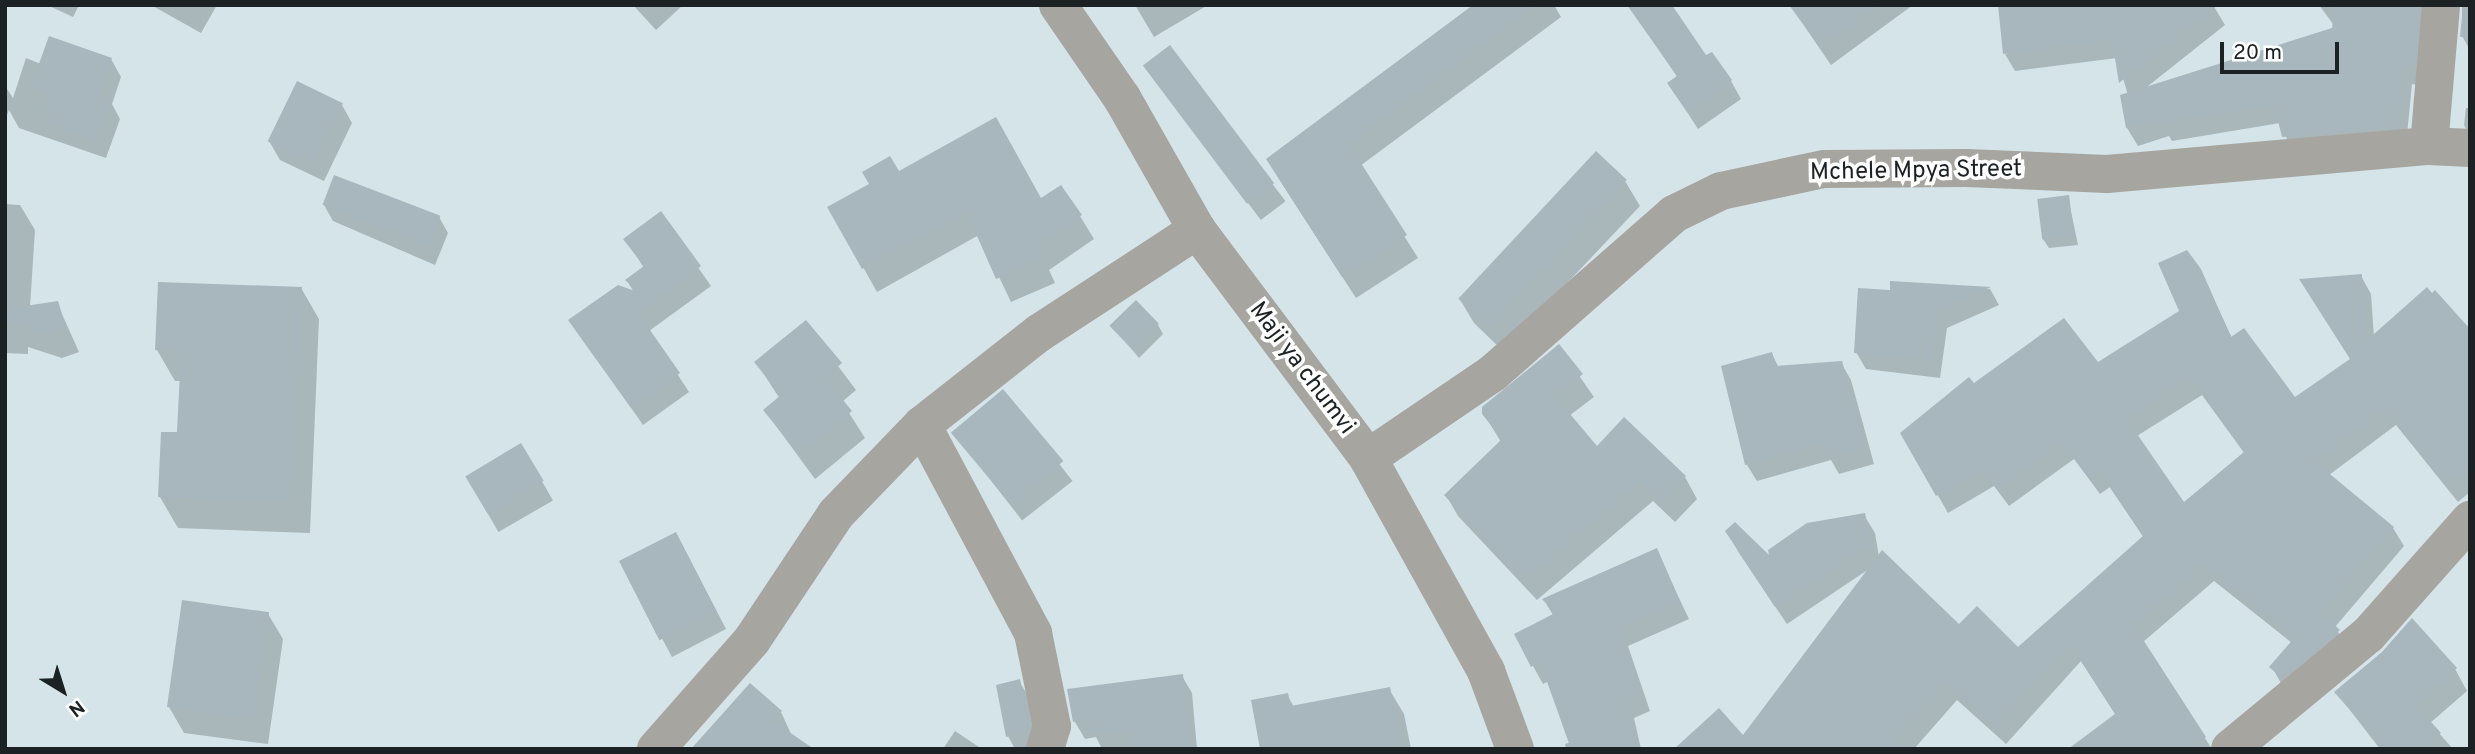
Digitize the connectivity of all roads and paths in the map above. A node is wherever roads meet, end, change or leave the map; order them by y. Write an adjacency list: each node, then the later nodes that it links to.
1 (1058, 5): 5 (street, Maji ya chumvi)
2 (2441, 5): 3 (street)
3 (2429, 146): 4 (street, Mchele Mpya Street); 7 (street, Mchele Mpya Street)
4 (2470, 148)
5 (1197, 230): 6 (street); 7 (street, Maji ya chumvi)
6 (922, 425): 9 (street); 10 (street)
7 (1368, 458): 11 (street, Maji ya chumvi)
8 (2470, 520): 12 (street)
9 (656, 749)
10 (1045, 749)
11 (1515, 749)
12 (2230, 749)

